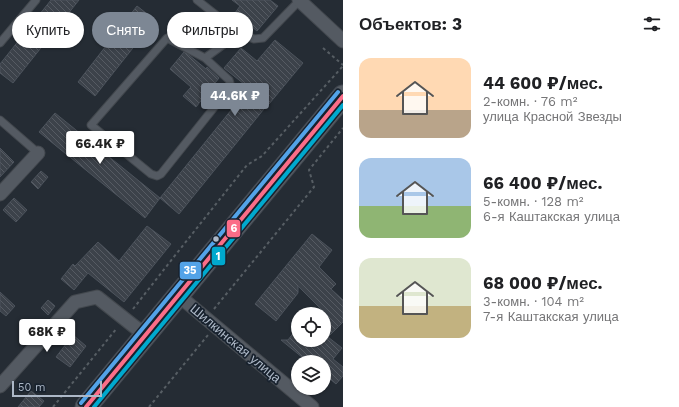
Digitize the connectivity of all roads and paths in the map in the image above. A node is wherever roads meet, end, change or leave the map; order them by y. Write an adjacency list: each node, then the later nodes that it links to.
1 (36, 0): 7 (lane)
2 (197, 0): 4 (lane)
3 (299, 0): 5 (lane); 6 (street)
4 (212, 12)
5 (253, 39)
6 (343, 41)
7 (0, 43)
8 (219, 48): 10 (lane)
9 (323, 48): 11 (path)
10 (205, 58): 10 (lane)
11 (343, 65): 19 (path)
12 (343, 96): 17 (main road)
13 (0, 120): 15 (lane)
14 (343, 128): 18 (path)
15 (38, 152): 16 (street)
16 (0, 194)
17 (178, 295): 18 (street, Шилкинская улица); 20 (main road)
18 (206, 318): 24 (path); 25 (street, Шилкинская улица)
19 (124, 319): 20 (street); 21 (street); 22 (path)
20 (144, 335): 23 (main road)
21 (0, 386)
22 (54, 407)
23 (86, 407)
24 (149, 407)
25 (312, 407)

